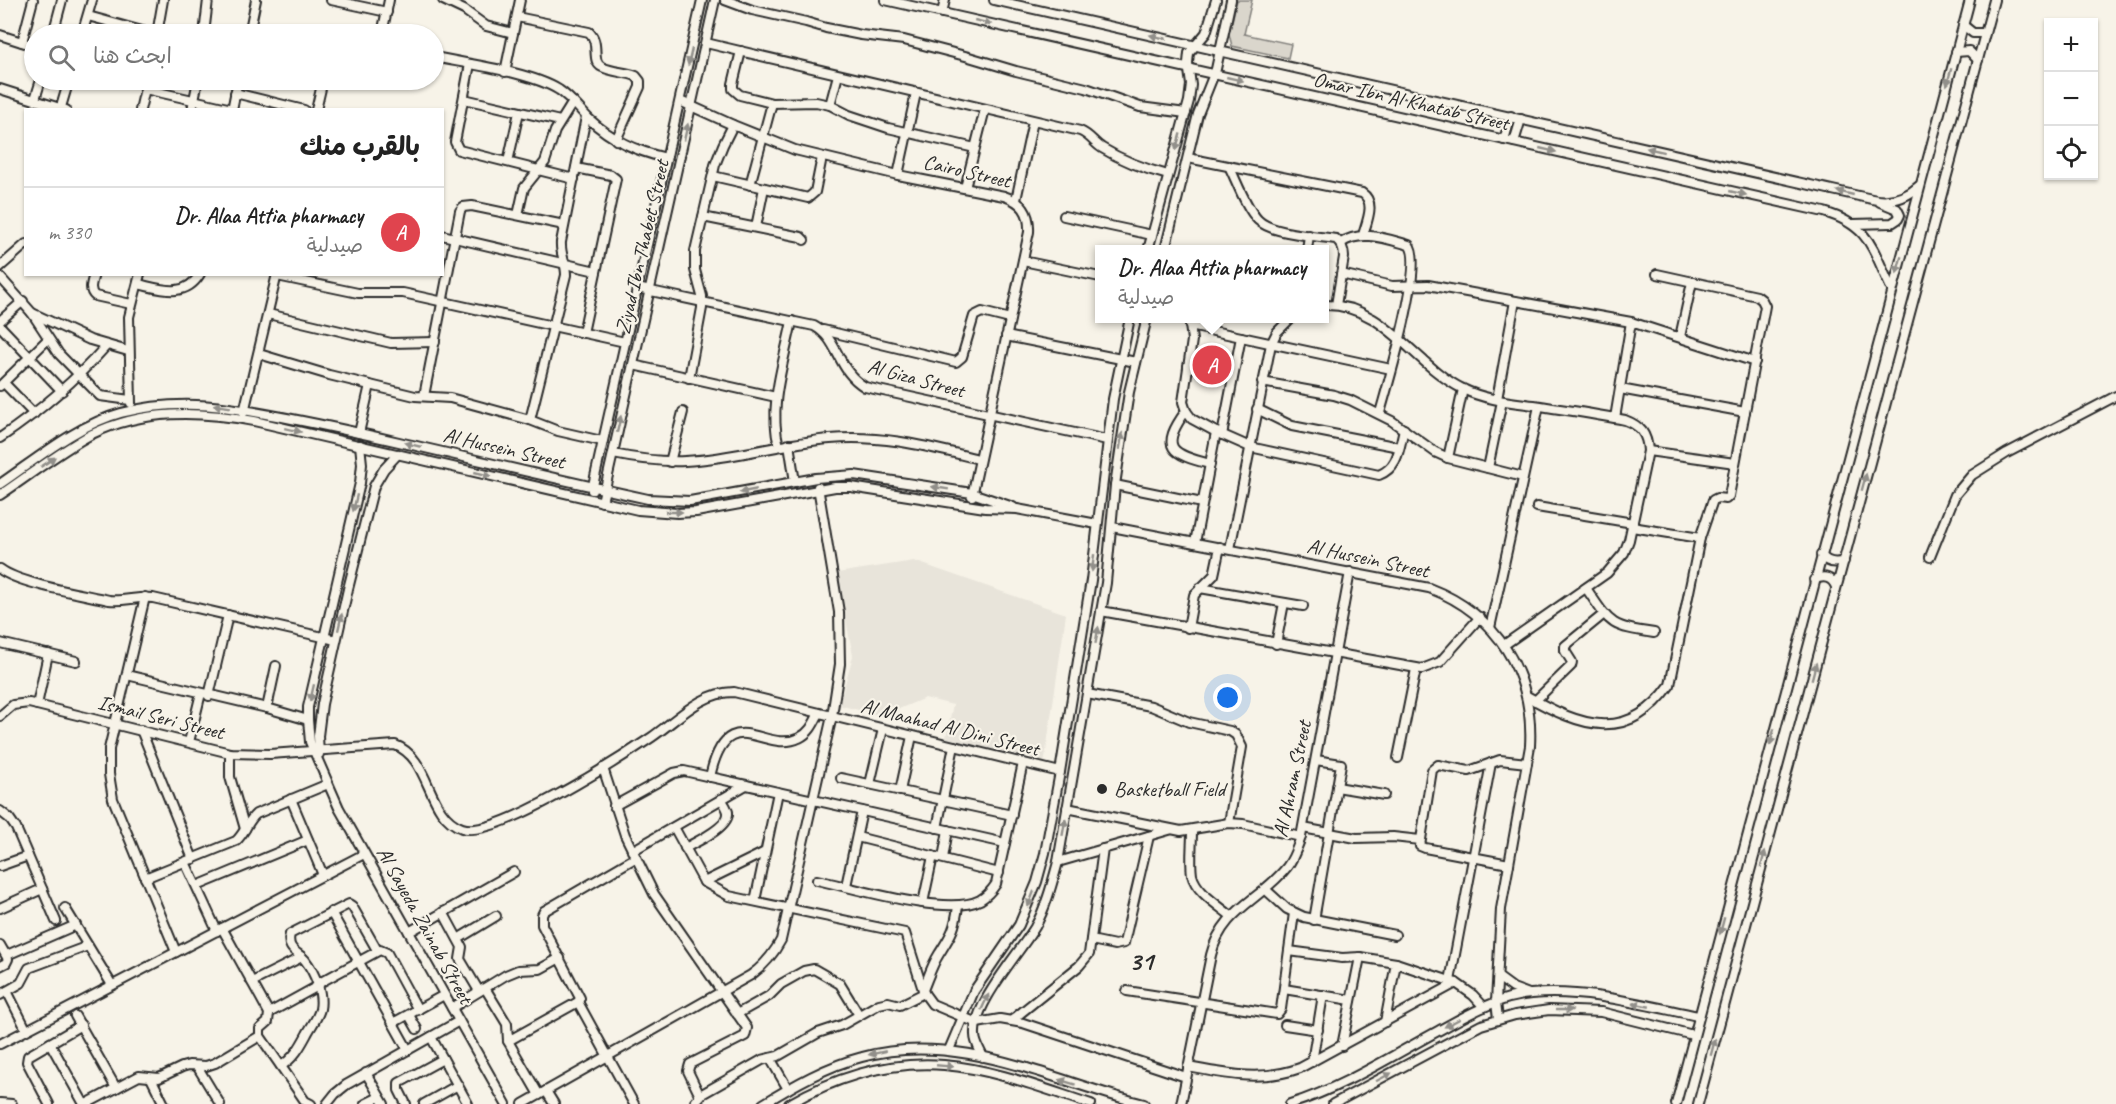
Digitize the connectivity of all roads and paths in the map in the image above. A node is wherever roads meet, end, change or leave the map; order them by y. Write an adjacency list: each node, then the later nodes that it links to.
1 (33, 0): 25 (street)
2 (62, 0): 26 (street)
3 (92, 0): 23 (street)
4 (163, 0): 29 (street)
5 (208, 0): 30 (street)
6 (256, 0): 31 (street)
7 (331, 0): 21 (street)
8 (389, 0): 21 (street)
9 (442, 0): 34 (street)
10 (520, 0): 24 (street)
11 (702, 0): 64 (street, Ziyad Ibn Thabet Street, one-way to 64)
12 (715, 0): 39 (street, Ziyad Ibn Thabet Street)
13 (725, 0): 78 (street)
14 (885, 0): 22 (street, Omar Ibn Al Khatab Street)
15 (945, 0): 22 (street)
16 (994, 0): 40 (street, Omar Ibn Al Khatab Street, one-way to 16)
17 (1216, 0): 40 (street)
18 (1231, 0): 41 (street)
19 (1970, 0): 33 (street)
20 (1994, 0): 35 (street)
21 (387, 12): 32 (street)
22 (942, 13): 47 (street, Omar Ibn Al Khatab Street, one-way to 47)
23 (88, 16): 27 (street); 28 (street)
24 (517, 17): 34 (street); 88 (street)
25 (27, 24)
26 (56, 24)
27 (85, 24)
28 (118, 24)
29 (157, 24)
30 (205, 24)
31 (251, 24)
32 (384, 24)
33 (1963, 25): 35 (street); 43 (street)
34 (513, 33): 48 (street)
35 (1985, 33): 45 (street)
36 (24, 34): 38 (street)
37 (0, 35): 38 (street)
38 (22, 42)
39 (706, 43): 42 (street); 68 (street, Ziyad Ibn Thabet Street)
40 (1194, 45): 41 (street, Omar Ibn Al Khatab Street); 47 (street)
41 (1219, 50): 49 (street); 80 (street, Omar Ibn Al Khatab Street)
42 (741, 51): 50 (street); 66 (street)
43 (1956, 52): 45 (street); 104 (street, one-way to 104)
44 (444, 59): 46 (street)
45 (1978, 60): 258 (street, one-way to 45)
46 (470, 64): 48 (street); 62 (street)
47 (1189, 69): 49 (street, Omar Ibn Al Khatab Street); 78 (street)
48 (505, 72): 65 (street)
49 (1214, 74): 76 (street); 89 (street, Omar Ibn Al Khatab Street, one-way to 89)
50 (838, 75): 60 (street); 67 (street)
51 (0, 89): 61 (street)
52 (38, 90): 61 (street)
53 (67, 90): 69 (street)
54 (145, 90): 70 (street)
55 (149, 90): 63 (street)
56 (196, 90): 63 (street)
57 (236, 90): 59 (street)
58 (321, 90): 75 (street)
59 (235, 93): 73 (street); 74 (street)
60 (916, 93): 77 (street); 86 (street)
61 (35, 99): 69 (street)
62 (464, 99): 79 (street); 95 (street)
63 (194, 100): 71 (street); 72 (street)
64 (680, 101): 68 (street, Cairo Street); 93 (street, Ziyad Ibn Thabet Street)
65 (573, 102): 81 (street); 83 (street)
66 (772, 103): 67 (street); 87 (street)
67 (830, 105): 86 (street)
68 (692, 106): 85 (street, Cairo Street); 144 (street, Ziyad Ibn Thabet Street, one-way to 68)
69 (64, 108)
70 (140, 108)
71 (192, 108)
72 (224, 108)
73 (232, 108)
74 (296, 108)
75 (316, 108)
76 (1200, 108): 78 (street); 94 (street)
77 (985, 109): 84 (street); 91 (street)
78 (1187, 109): 100 (street, one-way to 100)
79 (519, 112): 83 (street); 95 (street)
80 (1511, 116): 82 (street, Omar Ibn Al Khatab Street); 89 (street)
81 (586, 117): 88 (street); 97 (street)
82 (1521, 119): 90 (street); 107 (street, Omar Ibn Al Khatab Street, one-way to 82)
83 (560, 121): 98 (street)
84 (1033, 121): 100 (street); 108 (street)
85 (733, 125): 87 (street, Cairo Street); 101 (street)
86 (907, 133): 91 (street); 99 (street)
87 (762, 137): 92 (street, Cairo Street); 103 (street)
88 (616, 140): 93 (street)
89 (1504, 140): 90 (street, Omar Ibn Al Khatab Street)
90 (1514, 142): 112 (street, Omar Ibn Al Khatab Street, one-way to 112)
91 (975, 148): 106 (street)
92 (822, 157): 99 (street, Cairo Street); 105 (street)
93 (666, 158): 142 (street, Ziyad Ibn Thabet Street)
94 (1188, 158): 96 (street); 123 (street)
95 (508, 162): 98 (street)
96 (1229, 166): 116 (street); 117 (street)
97 (576, 168): 102 (street); 129 (street)
98 (539, 170): 102 (street); 109 (street)
99 (898, 175): 106 (street, Cairo Street)
100 (1168, 175): 115 (street)
101 (712, 176): 103 (street); 111 (street)
102 (574, 178): 113 (street)
103 (750, 184): 105 (street)
104 (1920, 185): 107 (street, Omar Ibn Al Khatab Street); 143 (street, one-way to 143)
105 (764, 188): 114 (street)
106 (965, 188): 108 (street, Cairo Street)
107 (1872, 199): 112 (street)
108 (1016, 200): 126 (street, Cairo Street)
109 (518, 215): 113 (street); 119 (street)
110 (1064, 216): 115 (street)
111 (703, 217): 114 (street); 148 (street)
112 (1853, 224): 143 (street, Omar Ibn Al Khatab Street)
113 (564, 225): 127 (street)
114 (756, 227): 120 (street)
115 (1152, 235): 122 (street)
116 (1309, 235): 121 (street); 124 (street)
117 (1363, 235): 121 (street); 141 (street)
118 (444, 236): 119 (street)
119 (454, 238): 127 (street); 147 (street)
120 (804, 240)
121 (1341, 243): 130 (street)
122 (1149, 245)
123 (1168, 245)
124 (1308, 245)
125 (24, 246): 128 (street)
126 (1023, 261): 137 (street); 154 (street, Cairo Street)
127 (565, 264): 129 (street); 164 (street)
128 (0, 267)
129 (596, 271): 166 (street)
130 (1341, 274): 141 (street); 150 (street)
131 (1657, 274): 139 (street)
132 (94, 276): 149 (street)
133 (140, 276): 140 (street)
134 (198, 276): 140 (street)
135 (277, 276): 153 (street)
136 (282, 276): 147 (street)
137 (1095, 276)
138 (0, 277): 146 (street)
139 (1692, 282): 169 (street); 181 (street)
140 (138, 284): 149 (street)
141 (1412, 286): 145 (street); 171 (street)
142 (637, 288): 144 (street); 173 (street, Ziyad Ibn Thabet Street)
143 (1892, 290): 256 (street)
144 (650, 291): 148 (street); 182 (street, Ziyad Ibn Thabet Street)
145 (1515, 301): 157 (street); 198 (street)
146 (23, 302): 152 (street); 155 (street)
147 (442, 302): 164 (street); 172 (street)
148 (702, 302): 156 (street); 187 (street)
149 (131, 304): 176 (street)
150 (1336, 304): 151 (street); 171 (street)
151 (1329, 305)
152 (32, 313): 170 (street); 175 (street)
153 (268, 314): 172 (street); 177 (street)
154 (1010, 319): 165 (street); 167 (street, Cairo Street)
155 (0, 321)
156 (792, 321): 165 (street); 196 (street)
157 (1631, 322): 169 (street); 192 (street)
158 (1129, 323): 179 (street)
159 (1146, 323): 180 (street)
160 (1189, 323): 183 (street)
161 (1192, 323): 168 (street)
162 (1286, 323): 174 (street)
163 (0, 326): 178 (street)
164 (554, 326): 166 (street); 211 (street)
165 (820, 329): 208 (street, Al Giza Street)
166 (583, 333): 173 (street)
167 (1006, 336): 179 (street); 208 (street, Cairo Street)
168 (1241, 337): 174 (street); 186 (street)
169 (1680, 337): 181 (street)
170 (48, 339): 178 (street); 185 (street)
171 (1399, 339): 184 (street); 191 (street)
172 (435, 342): 194 (street)
173 (625, 342): 217 (street, Ziyad Ibn Thabet Street)
174 (1271, 344): 184 (street); 188 (street)
175 (107, 345): 176 (street); 185 (street)
176 (128, 351): 197 (street)
177 (259, 354): 190 (street); 201 (street)
178 (30, 357): 189 (street); 193 (street)
179 (1121, 359): 180 (street); 216 (street)
180 (1136, 362): 237 (street, one-way to 180)
181 (1755, 362): 205 (street)
182 (633, 365): 187 (street); 226 (street, Ziyad Ibn Thabet Street, one-way to 182)
183 (1188, 366): 186 (street); 203 (street)
184 (1391, 369): 206 (street)
185 (80, 375): 193 (street); 197 (street)
186 (1233, 375): 215 (street)
187 (689, 378): 196 (street)
188 (1262, 382): 200 (street); 206 (street)
189 (2, 384): 207 (street)
190 (370, 385): 194 (street); 213 (street)
191 (1463, 389): 198 (street); 227 (street)
192 (1620, 389): 205 (street); 209 (street)
193 (62, 391): 207 (street)
194 (424, 396): 211 (street)
195 (2116, 396): 257 (street)
196 (777, 397): 221 (street)
197 (130, 400): 202 (street)
198 (1499, 400): 199 (street); 232 (street)
199 (1539, 406): 209 (street); 233 (street)
200 (1257, 409): 222 (street); 223 (street)
201 (245, 410): 202 (street, Al Hussein Street, one-way to 202); 210 (street); 213 (street, Al Hussein Street)
202 (132, 411): 218 (street, Al Hussein Street)
203 (1186, 411): 215 (street); 231 (street)
204 (682, 412): 229 (street)
205 (1746, 412): 230 (street)
206 (1380, 413): 212 (street)
207 (34, 414): 214 (street)
208 (989, 415): 216 (street, Al Giza Street); 228 (street, Cairo Street)
209 (1615, 418): 224 (street)
210 (243, 419): 218 (street, Al Hussein Street); 220 (street, Al Hussein Street, one-way to 220)
211 (530, 420): 217 (street)
212 (1404, 429): 223 (street); 227 (street)
213 (359, 433): 238 (street, Al Hussein Street, one-way to 213)
214 (2, 434)
215 (1219, 434): 222 (street); 231 (street)
216 (1107, 440): 249 (street)
217 (602, 441): 238 (street, Ziyad Ibn Thabet Street)
218 (70, 442): 236 (street, Al Hussein Street); 242 (street, Al Hussein Street, one-way to 218)
219 (789, 444): 221 (street); 228 (street); 235 (street)
220 (360, 446): 225 (street, Al Hussein Street); 275 (street, Al Sayeda Zainab Street, one-way to 275)
221 (779, 446): 229 (street)
222 (1250, 447): 223 (street); 255 (street)
223 (1399, 447)
224 (1648, 451): 230 (street); 250 (street)
225 (398, 454): 243 (street, Al Hussein Street, one-way to 243); 276 (street, Al Sayeda Zainab Street, one-way to 225)
226 (612, 454): 229 (street); 239 (street, Ziyad Ibn Thabet Street)
227 (1448, 458): 232 (street)
228 (979, 459): 241 (street, Cairo Street)
229 (670, 462)
230 (1736, 463): 252 (street)
231 (1210, 464): 245 (street)
232 (1488, 468): 233 (street)
233 (1523, 477): 273 (street)
234 (816, 478): 235 (street, Al Hussein Street); 240 (street); 241 (street, Al Hussein Street, one-way to 234)
235 (795, 482): 239 (street, Al Hussein Street, one-way to 239)
236 (0, 484)
237 (1115, 485): 245 (street); 251 (street)
238 (593, 487): 239 (street, Al Hussein Street); 243 (street, Ziyad Ibn Thabet Street)
239 (604, 489): 244 (street, Ziyad Ibn Thabet Street)
240 (818, 490): 244 (street, Al Hussein Street, one-way to 240); 246 (street, Al Hussein Street); 294 (street)
241 (972, 493): 246 (street, Cairo Street); 248 (street, Al Hussein Street)
242 (0, 495)
243 (590, 499): 244 (street, Al Hussein Street)
244 (602, 502)
245 (1202, 503): 253 (street)
246 (970, 505): 248 (street, Al Hussein Street)
247 (1537, 507): 250 (street)
248 (1017, 509): 249 (street, Al Hussein Street)
249 (1097, 524): 304 (street, one-way to 304)
250 (1633, 525): 252 (street); 264 (street)
251 (1112, 527): 253 (street, Al Hussein Street); 268 (street)
252 (1700, 538): 289 (street)
253 (1195, 543): 254 (street, Al Hussein Street)
254 (1220, 547): 255 (street, Al Hussein Street); 263 (street)
255 (1230, 549): 260 (street, Al Hussein Street)
256 (1821, 555): 258 (street); 261 (street)
257 (1930, 556)
258 (1844, 561): 262 (street)
259 (0, 569): 265 (street)
260 (1350, 572): 271 (street, Al Hussein Street); 281 (street, Al Ahram Street)
261 (1814, 580): 262 (street); 427 (street, one-way to 427)
262 (1836, 587): 489 (street, one-way to 262)
263 (1200, 588): 266 (street); 272 (street)
264 (1586, 588): 269 (street); 279 (street)
265 (145, 597): 270 (street); 285 (street)
266 (1284, 603): 267 (street); 278 (street)
267 (1303, 606)
268 (1101, 611): 272 (street); 286 (street, one-way to 268)
269 (1604, 614): 274 (street); 289 (street)
270 (228, 615): 275 (street); 287 (street)
271 (1480, 617): 273 (street, Al Hussein Street); 284 (street)
272 (1188, 628): 278 (street)
273 (1490, 628): 279 (street, Al Hussein Street)
274 (1654, 633)
275 (324, 638): 276 (street); 295 (street, Al Sayeda Zainab Street, one-way to 295)
276 (336, 640): 302 (street, Al Sayeda Zainab Street)
277 (0, 643): 280 (street)
278 (1276, 644): 281 (street)
279 (1504, 645): 288 (street, Al Hussein Street)
280 (48, 654): 282 (street); 290 (street)
281 (1335, 654): 284 (street); 307 (street, Al Ahram Street)
282 (76, 661)
283 (276, 666): 291 (street)
284 (1416, 669): 305 (street)
285 (127, 675): 287 (street); 296 (street)
286 (1087, 693): 306 (street); 331 (street)
287 (205, 694): 291 (street); 300 (street)
288 (1527, 696): 289 (street); 310 (street, Al Hussein Street)
289 (1535, 701)
290 (37, 705): 293 (street, Ismail Seri Street); 296 (street, Ismail Seri Street)
291 (267, 708): 295 (street)
292 (819, 713): 294 (street, Al Maahad Al Dini Street); 311 (street, Al Maahad Al Dini Street); 313 (street)
293 (0, 716)
294 (832, 716): 297 (street, Al Maahad Al Dini Street); 324 (street)
295 (308, 720): 302 (street, Al Sayeda Zainab Street)
296 (115, 724): 298 (street, Ismail Seri Street); 362 (street)
297 (883, 729): 299 (street, Al Maahad Al Dini Street); 316 (street)
298 (141, 730): 300 (street, Ismail Seri Street); 355 (street)
299 (912, 736): 301 (street, Al Maahad Al Dini Street); 319 (street)
300 (189, 742): 303 (street, Ismail Seri Street)
301 (954, 746): 308 (street, Al Maahad Al Dini Street); 325 (street)
302 (316, 752): 303 (street, Ismail Seri Street); 311 (street, Ismail Seri Street); 315 (street, Al Sayeda Zainab Street)
303 (230, 753): 336 (street)
304 (1063, 756): 306 (street); 312 (street)
305 (1398, 758)
306 (1076, 760): 327 (street)
307 (1316, 760): 318 (street); 334 (street, Al Ahram Street)
308 (1023, 763): 312 (street, Al Maahad Al Dini Street); 330 (street)
309 (1491, 763): 310 (street); 344 (street); 354 (street)
310 (1527, 763): 357 (street, Al Hussein Street)
311 (603, 768): 326 (street)
312 (1060, 772): 425 (street, one-way to 425)
313 (710, 777): 317 (street); 326 (street)
314 (841, 777): 316 (street)
315 (328, 784): 322 (street); 349 (street, Al Sayeda Zainab Street)
316 (870, 784): 319 (street)
317 (746, 785): 320 (street); 323 (street)
318 (1337, 787): 321 (street); 339 (street)
319 (900, 791): 325 (street)
320 (778, 792): 324 (street); 348 (street)
321 (1384, 795)
322 (291, 799): 336 (street); 343 (street)
323 (721, 799): 332 (street); 346 (street)
324 (813, 800): 328 (street); 374 (street)
325 (943, 800): 330 (street); 333 (street)
326 (614, 806): 350 (street)
327 (1067, 808): 335 (street); 356 (street, one-way to 327)
328 (862, 811): 333 (street); 341 (street)
329 (0, 812): 351 (street)
330 (1012, 815): 345 (street)
331 (1229, 823): 338 (street); 342 (street)
332 (674, 827): 346 (street); 350 (street)
333 (937, 828): 337 (street)
334 (1303, 828): 339 (street); 342 (street, Al Ahram Street)
335 (1171, 829): 338 (street); 340 (street)
336 (245, 830): 355 (street)
337 (948, 830): 345 (street); 353 (street)
338 (1192, 831): 379 (street)
339 (1329, 833): 344 (street); 380 (street)
340 (1149, 836): 347 (street); 387 (street)
341 (857, 837): 352 (street); 366 (street)
342 (1301, 837): 367 (street, Al Ahram Street)
343 (308, 840): 361 (street); 365 (street)
344 (1420, 840): 354 (street)
345 (1005, 843): 360 (street)
346 (685, 848): 364 (street)
347 (1103, 849): 356 (street); 387 (street)
348 (765, 852): 364 (street); 369 (street)
349 (364, 854): 361 (street); 384 (street, Al Sayeda Zainab Street)
350 (634, 855): 396 (street); 409 (street)
351 (28, 856): 358 (street); 368 (street)
352 (933, 856): 353 (street); 370 (street)
353 (943, 858): 360 (street)
354 (1473, 858): 357 (street); 402 (street)
355 (189, 861): 362 (street); 365 (street)
356 (1058, 862): 433 (street, one-way to 356)
357 (1509, 864): 400 (street, Al Hussein Street)
358 (0, 866)
359 (514, 872): 376 (street)
360 (999, 873): 371 (street)
361 (323, 875): 383 (street)
362 (145, 878): 392 (street)
363 (817, 880): 366 (street)
364 (704, 882): 369 (street)
365 (197, 886): 383 (street)
366 (846, 886): 370 (street)
367 (1265, 888): 377 (street); 379 (street, Al Ahram Street)
368 (42, 889): 372 (street); 381 (street)
369 (755, 901): 374 (street)
370 (923, 903): 371 (street)
371 (958, 906): 407 (street)
372 (0, 908)
373 (65, 908): 382 (street)
374 (789, 908): 407 (street); 409 (street)
375 (331, 912): 390 (street); 394 (street); 397 (street)
376 (443, 912): 384 (street); 386 (street)
377 (1294, 913): 380 (street); 391 (street)
378 (496, 916): 386 (street)
379 (1231, 916): 417 (street, Al Ahram Street)
380 (1314, 920): 385 (street)
381 (56, 921)
382 (76, 925): 389 (street); 393 (street)
383 (219, 929): 392 (street); 401 (street)
384 (409, 932): 412 (street, Al Sayeda Zainab Street)
385 (1395, 935)
386 (458, 939): 406 (street)
387 (1092, 940): 429 (street)
388 (0, 945): 393 (street)
389 (88, 946): 403 (street); 410 (street)
390 (377, 950): 397 (street); 420 (street)
391 (1289, 951): 395 (street); 405 (street)
392 (176, 952): 403 (street)
393 (7, 955): 399 (street)
394 (302, 957): 401 (street); 404 (street)
395 (1360, 957): 398 (street); 414 (street)
396 (560, 958): 406 (street); 415 (street)
397 (358, 961): 404 (street); 432 (street)
398 (1396, 963): 402 (street); 431 (street)
399 (0, 966)
400 (1498, 977): 411 (street); 416 (street, Al Hussein Street)
401 (252, 982): 421 (street)
402 (1453, 982): 418 (street); 431 (street)
403 (112, 985): 436 (street)
404 (318, 986): 421 (street); 454 (street)
405 (1284, 988): 413 (street); 417 (street)
406 (482, 989): 419 (street); 442 (street)
407 (924, 991): 424 (street); 425 (street)
408 (1127, 991): 417 (street)
409 (723, 992): 422 (street); 448 (street)
410 (3, 993): 436 (street)
411 (1530, 994): 416 (street); 427 (street, one-way to 411)
412 (444, 995): 419 (street, Al Sayeda Zainab Street); 420 (street)
413 (1323, 995): 414 (street); 438 (street)
414 (1351, 1000): 445 (street)
415 (578, 1002): 442 (street); 448 (street)
416 (1496, 1002): 418 (street); 428 (street, Al Hussein Street)
417 (1203, 1003): 455 (street, Al Ahram Street)
418 (1484, 1007): 486 (street, one-way to 486)
419 (452, 1008): 430 (street, Al Sayeda Zainab Street)
420 (418, 1010): 423 (street)
421 (269, 1013): 440 (street)
422 (737, 1014): 424 (street); 450 (street)
423 (409, 1015): 432 (street); 437 (street)
424 (859, 1015): 450 (street)
425 (962, 1015): 433 (street); 447 (street)
426 (75, 1016): 435 (street)
427 (1698, 1016): 439 (street)
428 (1498, 1019): 439 (street, one-way to 439); 487 (street, one-way to 428)
429 (1012, 1020): 433 (street); 457 (street)
430 (459, 1021): 441 (street); 477 (street, Al Sayeda Zainab Street)
431 (1385, 1022): 445 (street)
432 (393, 1023): 446 (street)
433 (977, 1023): 449 (street)
434 (1285, 1025): 438 (street)
435 (81, 1026): 443 (street); 460 (street)
436 (26, 1029): 444 (street)
437 (417, 1029)
438 (1318, 1030): 452 (street)
439 (1693, 1035): 488 (street)
440 (260, 1036): 453 (street); 454 (street)
441 (431, 1037): 446 (street); 451 (street)
442 (508, 1041): 462 (street)
443 (50, 1043): 467 (street); 468 (street)
444 (0, 1044)
445 (1342, 1046): 452 (street)
446 (408, 1050): 456 (street)
447 (949, 1050): 449 (street); 461 (street, one-way to 461)
448 (608, 1056): 462 (street); 480 (street)
449 (983, 1057): 484 (street, one-way to 449)
450 (770, 1058): 461 (street)
451 (443, 1059): 459 (street); 474 (street)
452 (1312, 1062): 455 (street)
453 (197, 1066): 458 (street); 470 (street)
454 (281, 1066): 471 (street)
455 (1188, 1067): 457 (street, Al Ahram Street)
456 (366, 1073): 464 (street); 472 (street)
457 (1186, 1077): 485 (street, Al Ahram Street)
458 (151, 1078): 460 (street); 469 (street)
459 (458, 1085): 475 (street); 476 (street)
460 (116, 1088): 463 (street)
461 (788, 1089): 481 (street)
462 (543, 1093): 478 (street); 479 (street)
463 (101, 1100): 468 (street)
464 (382, 1100): 473 (street)
465 (0, 1103): 466 (street)
466 (12, 1104)
467 (49, 1104)
468 (85, 1104)
469 (164, 1104)
470 (220, 1104)
471 (311, 1104)
472 (327, 1104)
473 (365, 1104)
474 (406, 1104)
475 (424, 1104)
476 (468, 1104)
477 (506, 1104)
478 (523, 1104)
479 (554, 1104)
480 (634, 1104)
481 (763, 1104)
482 (789, 1104): 483 (street, one-way to 483)
483 (1092, 1104)
484 (1143, 1104)
485 (1181, 1104)
486 (1290, 1104)
487 (1333, 1104)
488 (1676, 1104)
489 (1698, 1104)

